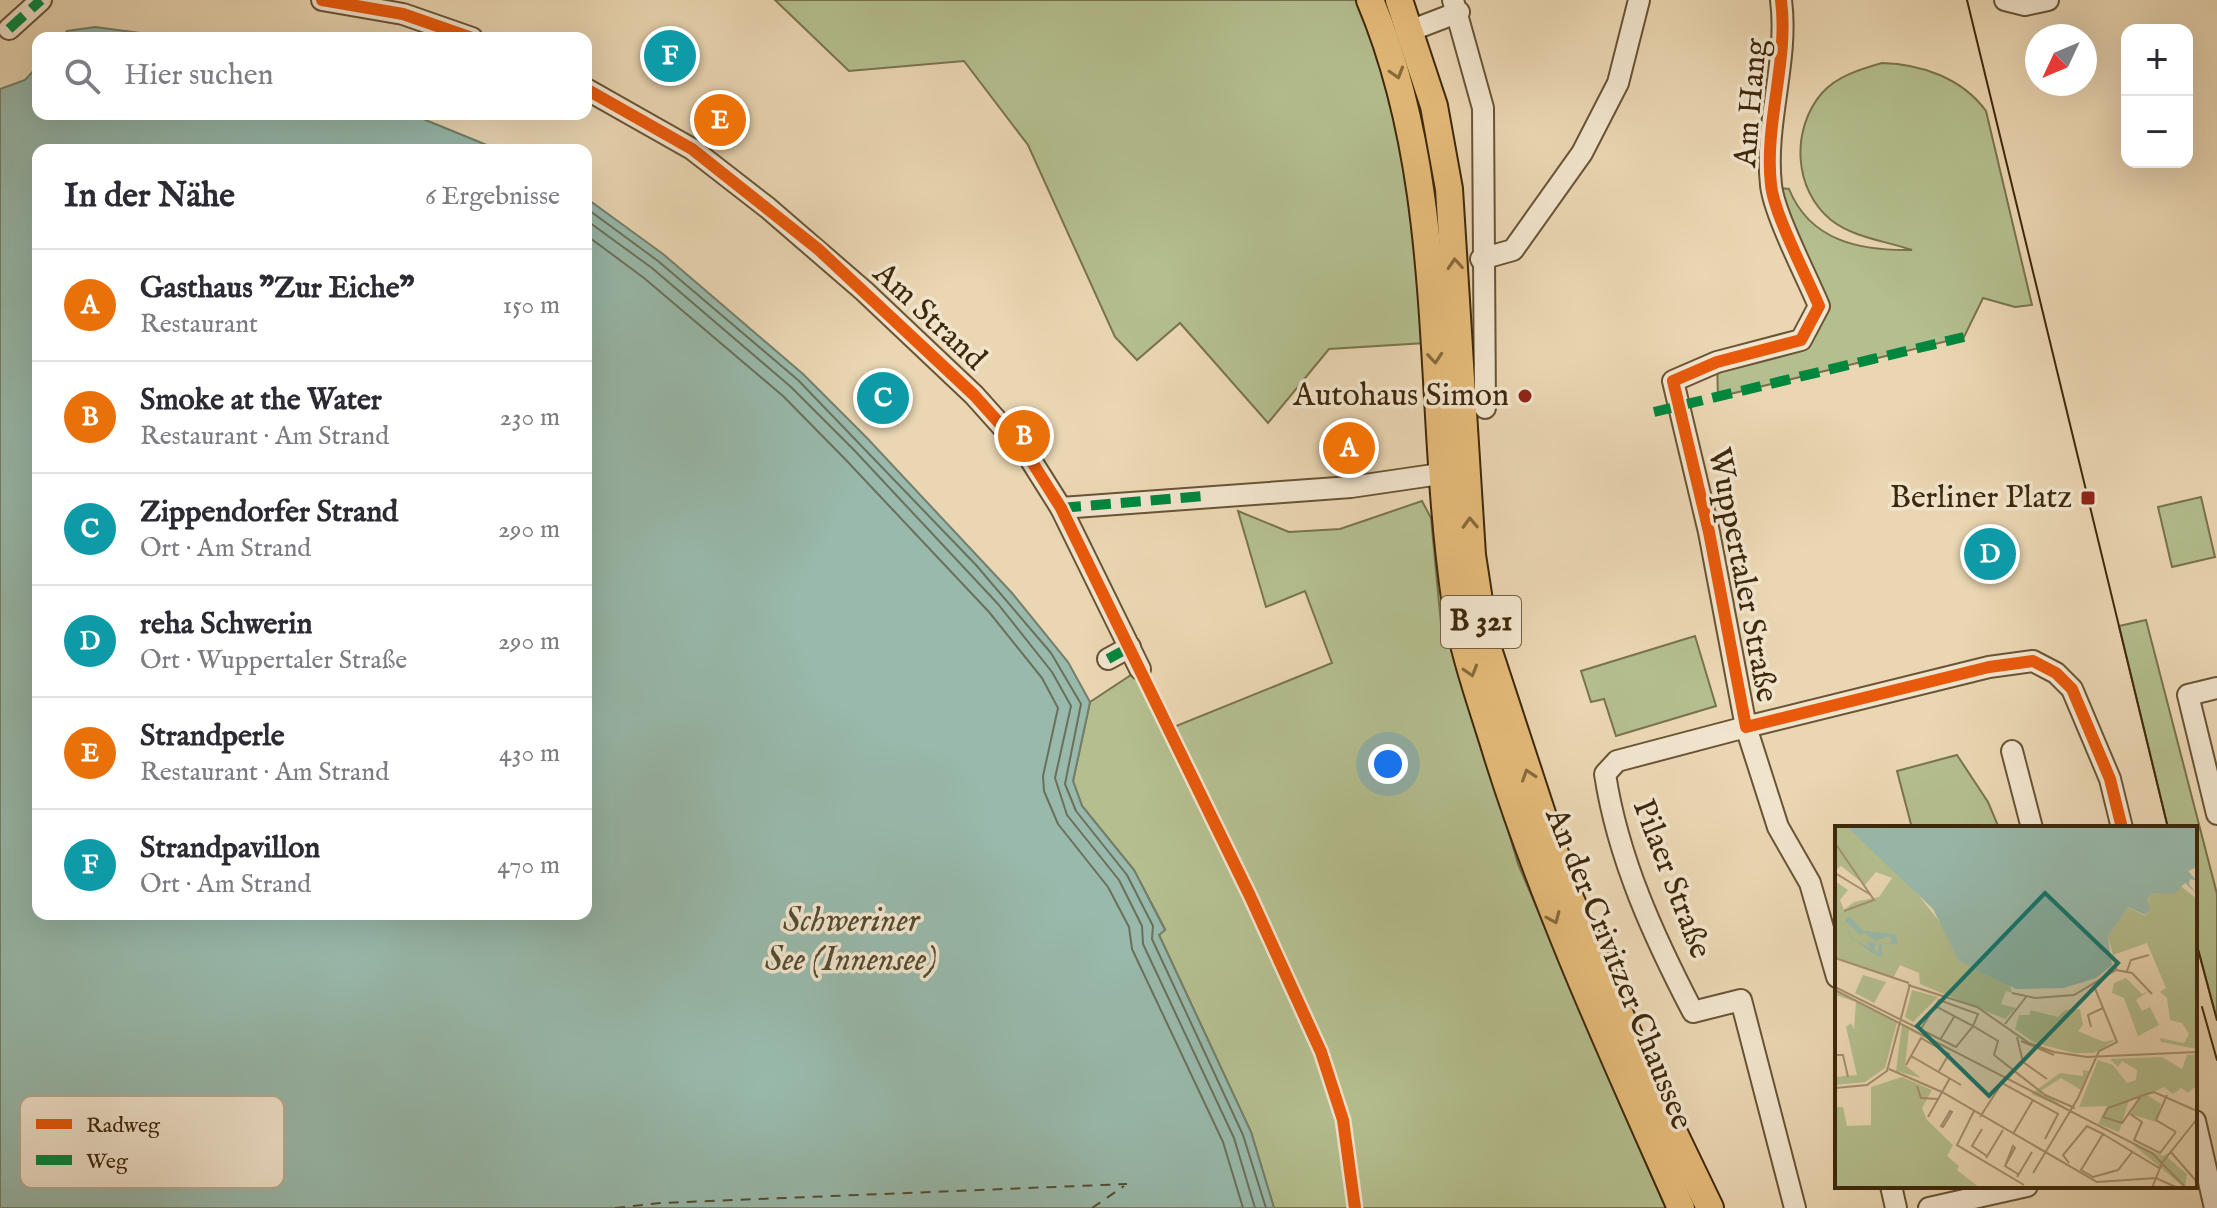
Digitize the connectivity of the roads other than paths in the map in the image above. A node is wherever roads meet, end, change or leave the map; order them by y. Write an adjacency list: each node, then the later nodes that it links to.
1 (41, 0): 11 (street)
2 (322, 0): 10 (street)
3 (1370, 0): 18 (main road, An der Crivitzer Chaussee / B 321, one-way to 18)
4 (1399, 0): 12 (main road, An der Crivitzer Chaussee / B 321)
5 (1639, 0): 15 (street)
6 (1781, 0): 16 (street, Am Hang)
7 (2005, 0): 8 (street)
8 (2048, 0)
9 (1456, 6): 12 (street); 15 (street)
10 (404, 7): 13 (street)
11 (9, 29)
12 (1412, 30): 18 (main road, An der Crivitzer Chaussee / B 321, one-way to 12)
13 (459, 32)
14 (592, 92): 19 (street, Am Strand)
15 (1481, 259): 17 (street)
16 (1801, 340): 24 (street, Wuppertaler Straße)
17 (1485, 408)
18 (1456, 467): 19 (street); 33 (main road, An der Crivitzer Chaussee / B 321, one-way to 33); 34 (main road, An der Crivitzer Chaussee / B 321, one-way to 18)
19 (1061, 508): 20 (street, Am Strand)
20 (1130, 647): 21 (street); 22 (street, Am Strand)
21 (1108, 659)
22 (1140, 669)
23 (2217, 688): 26 (street)
24 (1746, 727): 28 (street, Wuppertaler Straße); 29 (street); 35 (street, Pilaer Straße)
25 (2012, 751): 27 (street)
26 (2217, 814)
27 (2031, 826)
28 (2122, 826)
29 (1835, 964)
30 (2198, 1147): 38 (street)
31 (1891, 1188): 36 (street)
32 (2018, 1188): 37 (street)
33 (1681, 1208)
34 (1710, 1208)
35 (1795, 1208)
36 (1896, 1208)
37 (1929, 1208)
38 (2215, 1208)

